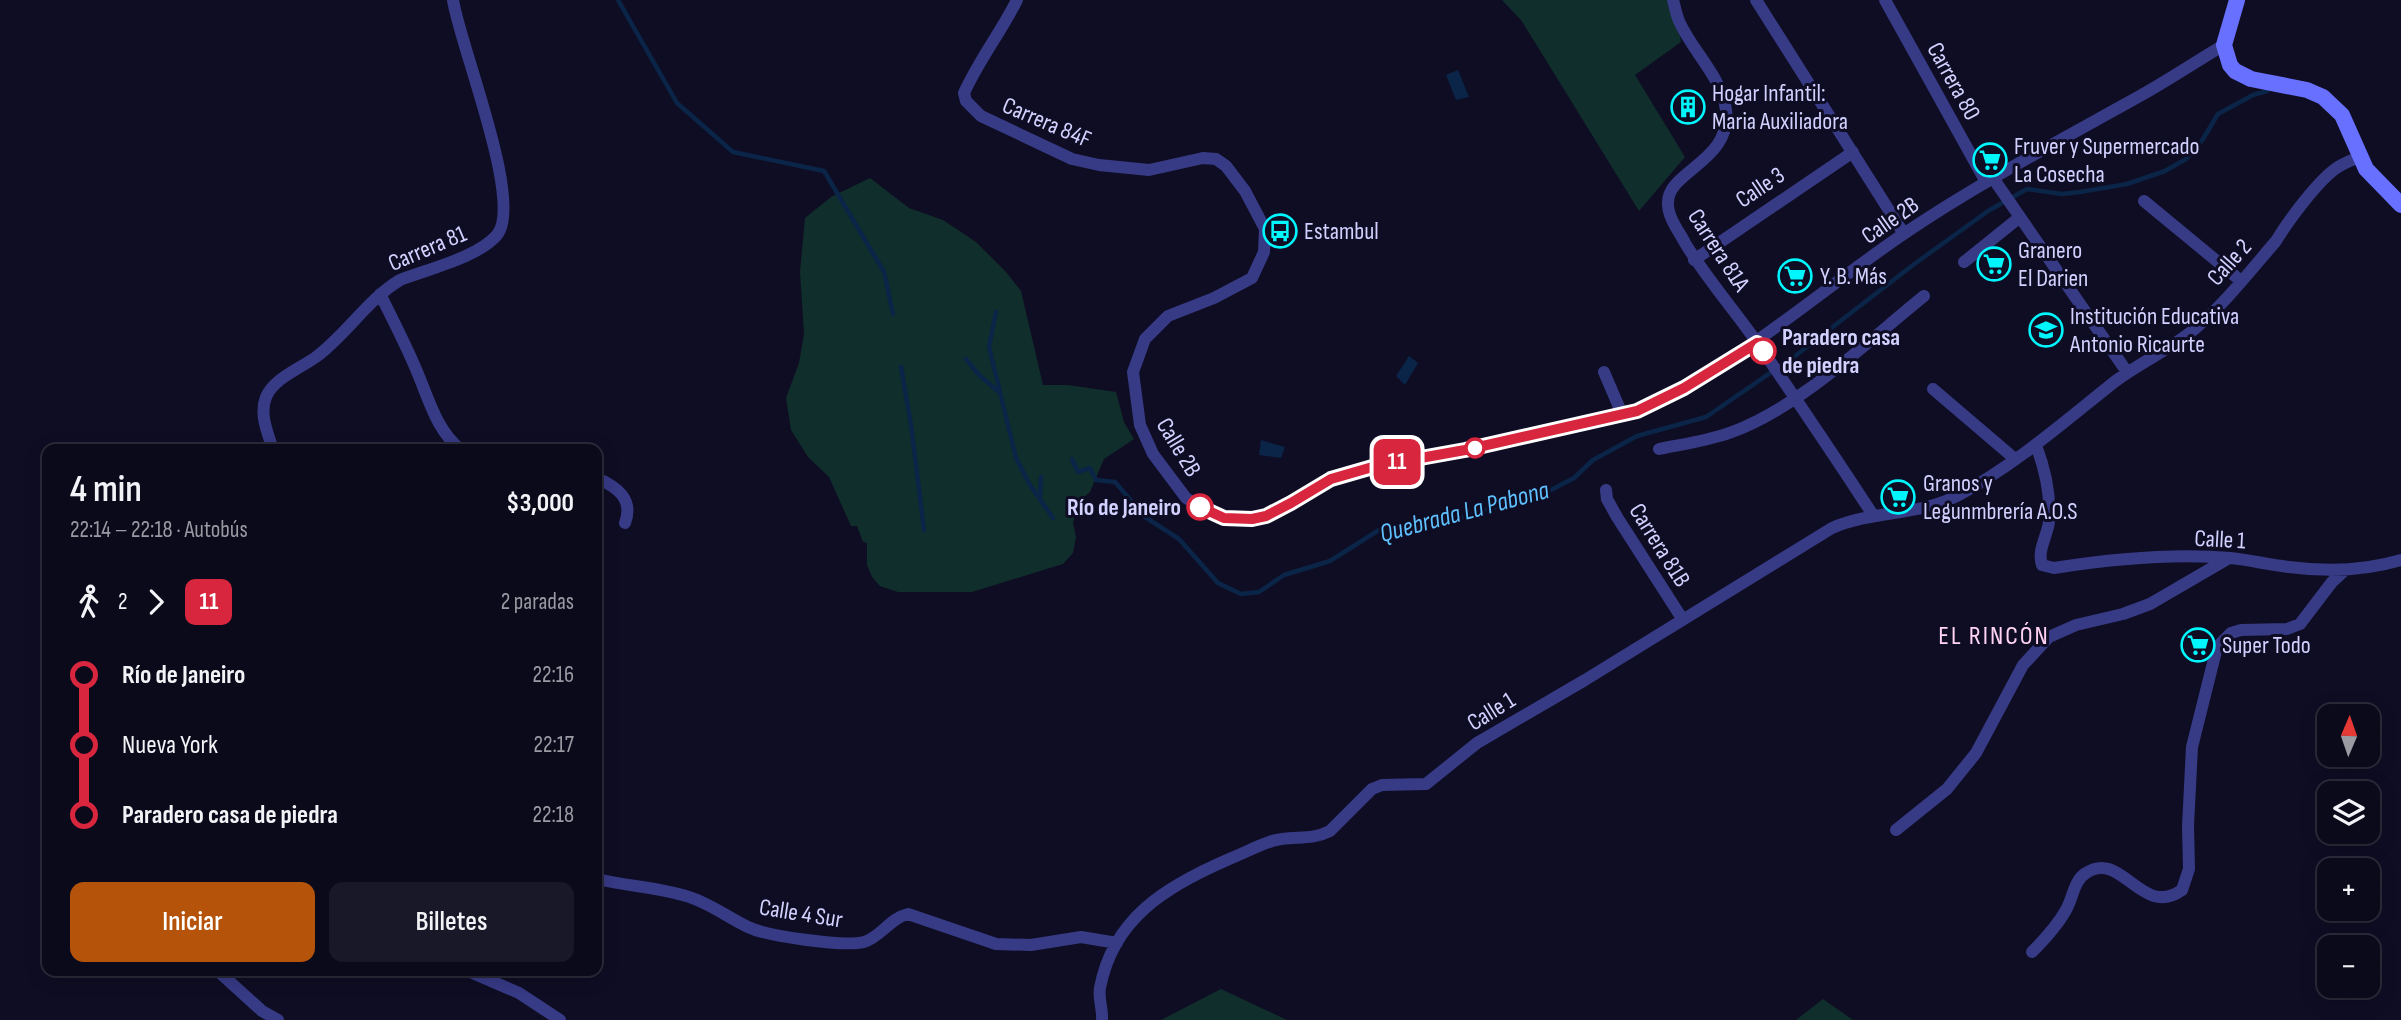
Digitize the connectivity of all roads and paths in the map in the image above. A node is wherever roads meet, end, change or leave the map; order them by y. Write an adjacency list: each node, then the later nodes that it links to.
1 (453, 0): 19 (street, Carrera 81)
2 (1017, 0): 15 (street, Carrera 84F)
3 (1674, 0): 16 (street, Carrera 81A)
4 (1756, 0): 8 (street)
5 (1885, 0): 10 (street, Carrera 80)
6 (2237, 0): 7 (main road)
7 (2224, 45): 9 (main road); 10 (street, Calle 2B)
8 (1853, 152): 14 (street); 16 (street, Calle 3)
9 (2359, 157): 12 (main road); 18 (street, Calle 2)
10 (1990, 180): 13 (street, Carrera 80); 14 (street, Calle 2B)
11 (2144, 201): 18 (street)
12 (2401, 205)
13 (2017, 212): 17 (street); 23 (street, Carrera 80)
14 (1904, 234): 21 (street, Calle 2B)
15 (1266, 243): 26 (street, Calle 2B)
16 (1694, 260): 21 (street, Carrera 81A)
17 (1964, 262)
18 (2241, 281): 23 (street, Calle 2)
19 (380, 294): 27 (street, Carrera 81); 28 (street)
20 (1924, 296): 25 (street)
21 (1757, 343): 25 (street, Carrera 81A); 26 (street, Calle 2B)
22 (1604, 372): 26 (street)
23 (2127, 372): 29 (street, Calle 2)
24 (1933, 389): 31 (street)
25 (1795, 398): 30 (street); 35 (street, Carrera 81A)
26 (1622, 414)
27 (271, 444)
28 (454, 444)
29 (2036, 444): 31 (street, Calle 2); 37 (street, Calle 1)
30 (1658, 449)
31 (2015, 459): 34 (street, Calle 2)
32 (602, 480): 36 (street)
33 (1606, 490): 40 (street, Carrera 81B)
34 (1945, 501): 35 (street, Calle 1)
35 (1873, 515): 40 (street, Calle 1)
36 (625, 523)
37 (2229, 558): 39 (street, Calle 1); 41 (street)
38 (2401, 560): 39 (street, Calle 1)
39 (2345, 570): 44 (street)
40 (1683, 620): 43 (street, Calle 1)
41 (1896, 830)
42 (602, 880): 43 (street, Calle 4 Sur)
43 (1117, 943): 49 (street, Calle 1)
44 (2032, 951)
45 (223, 976): 47 (street)
46 (480, 976): 48 (street)
47 (278, 1020)
48 (560, 1020)
49 (1102, 1020)

